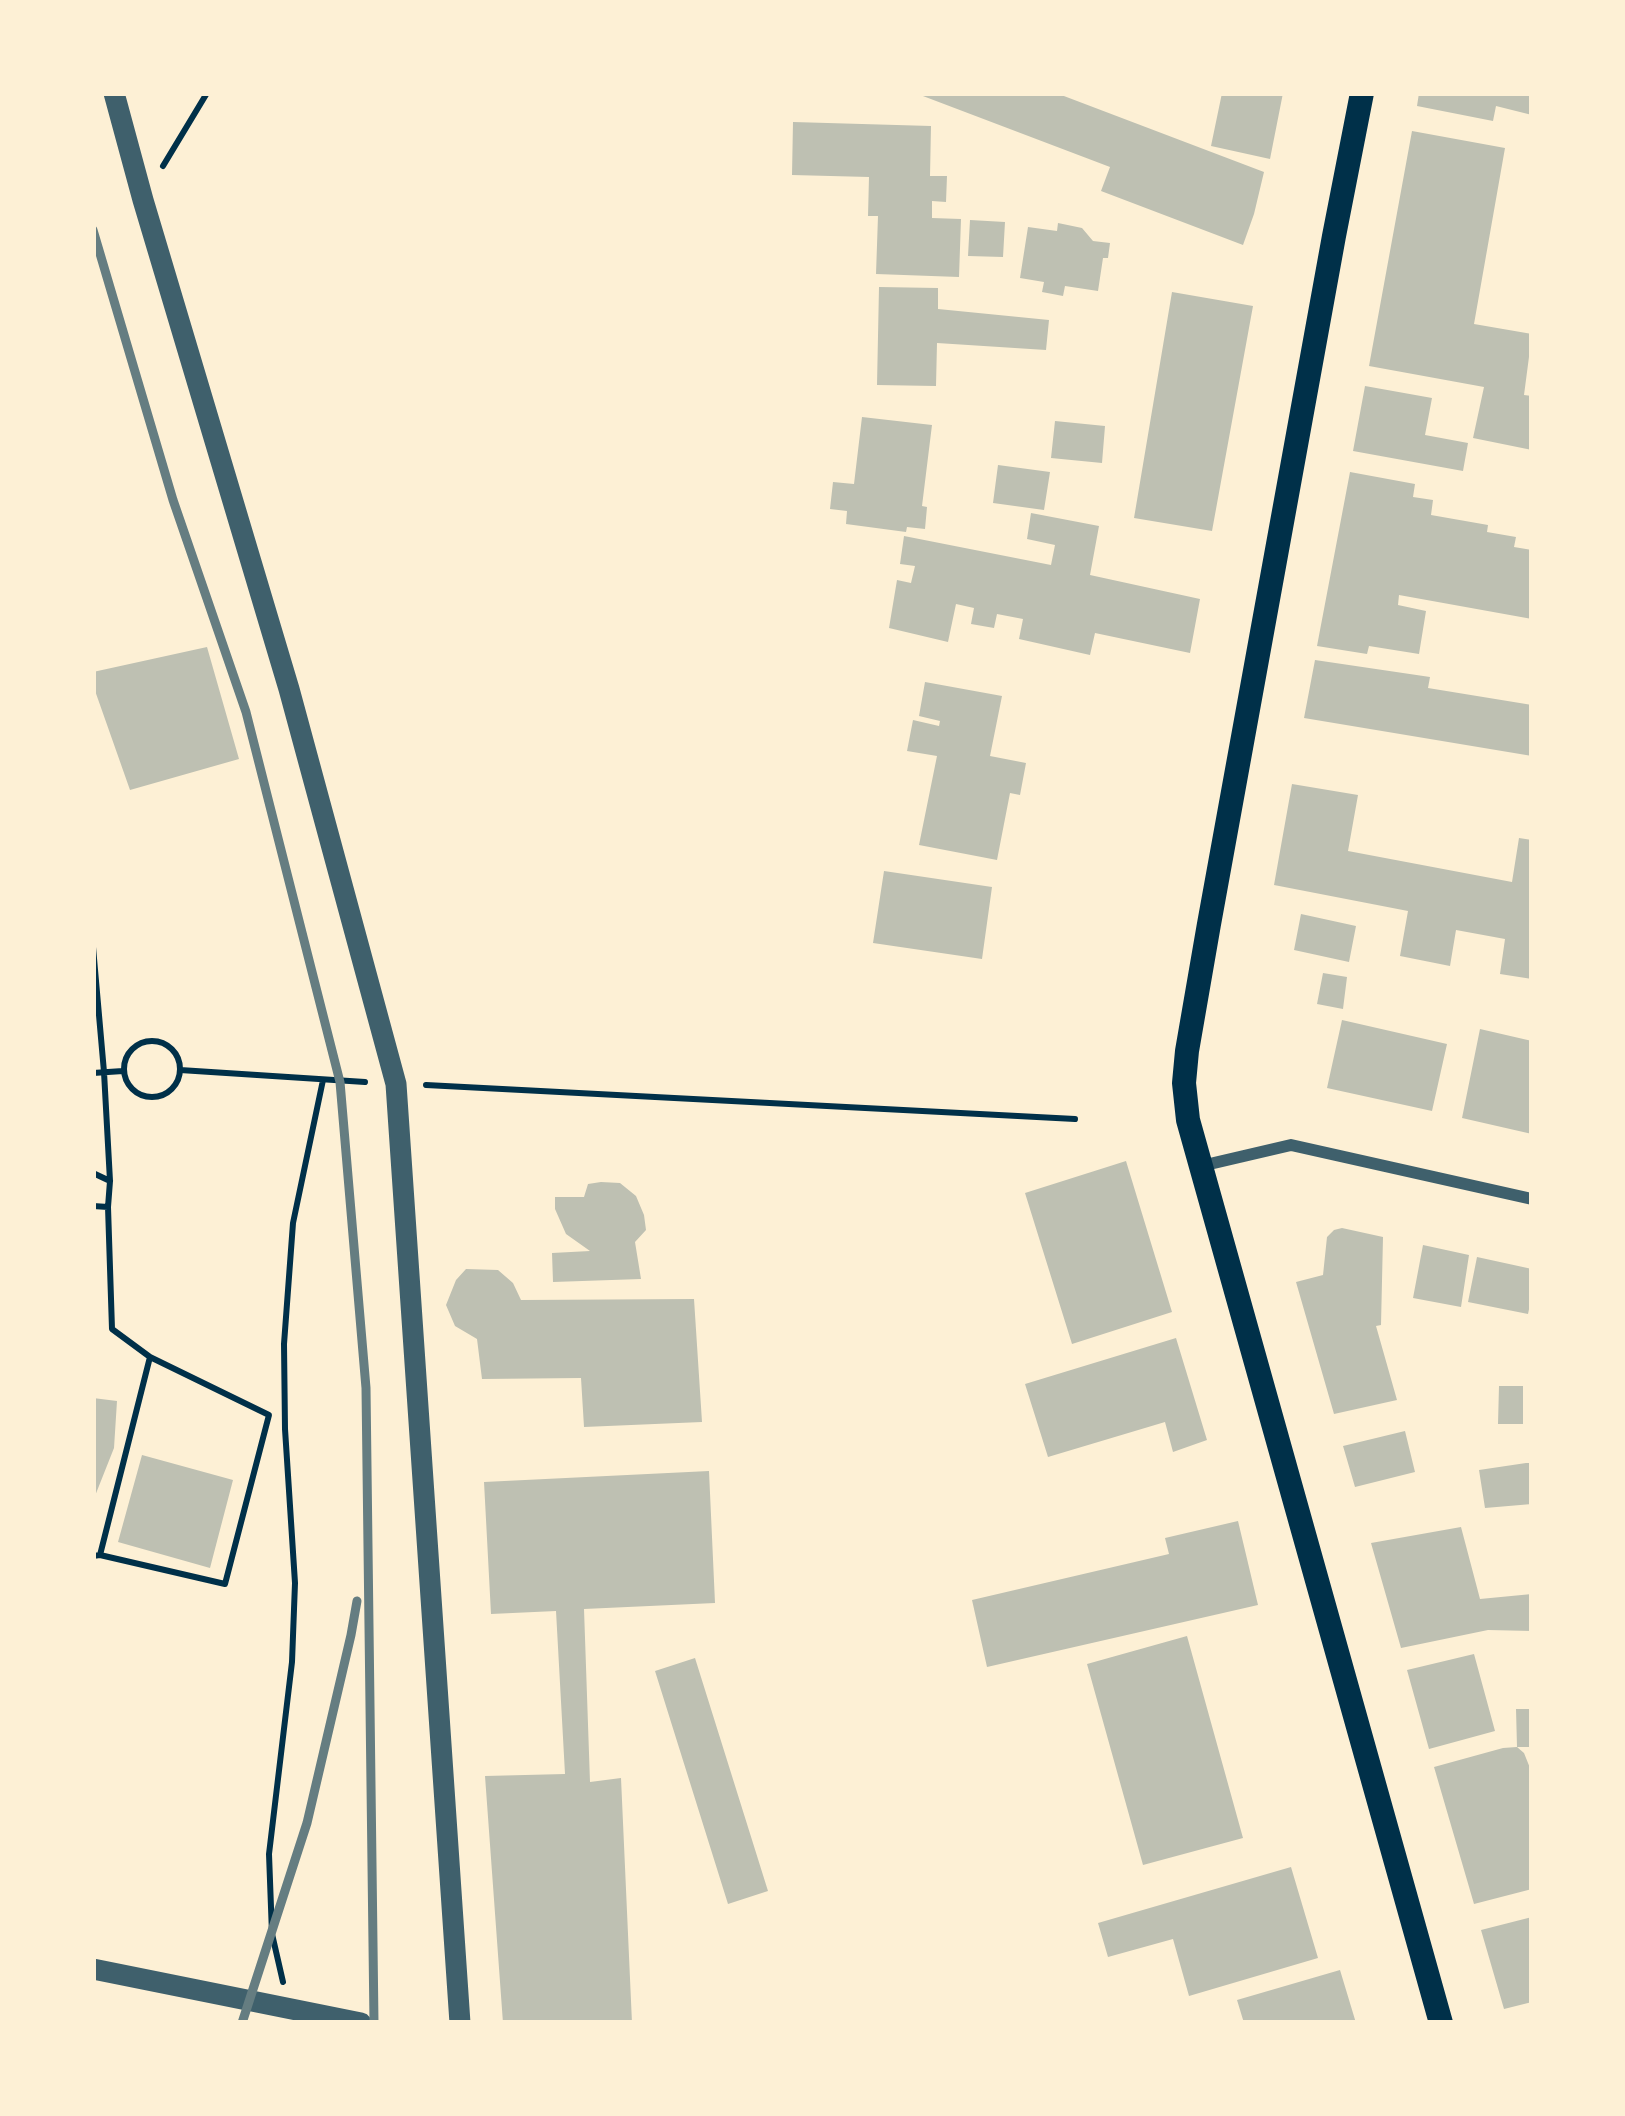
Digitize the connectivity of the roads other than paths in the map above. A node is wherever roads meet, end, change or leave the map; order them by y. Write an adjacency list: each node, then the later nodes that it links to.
1 (114, 93): 7 (street)
2 (1362, 93): 3 (main road)
3 (1201, 1166): 4 (street); 8 (main road)
4 (1532, 1199)
5 (93, 1969): 6 (street)
6 (361, 2023)
7 (460, 2023)
8 (1442, 2023)

